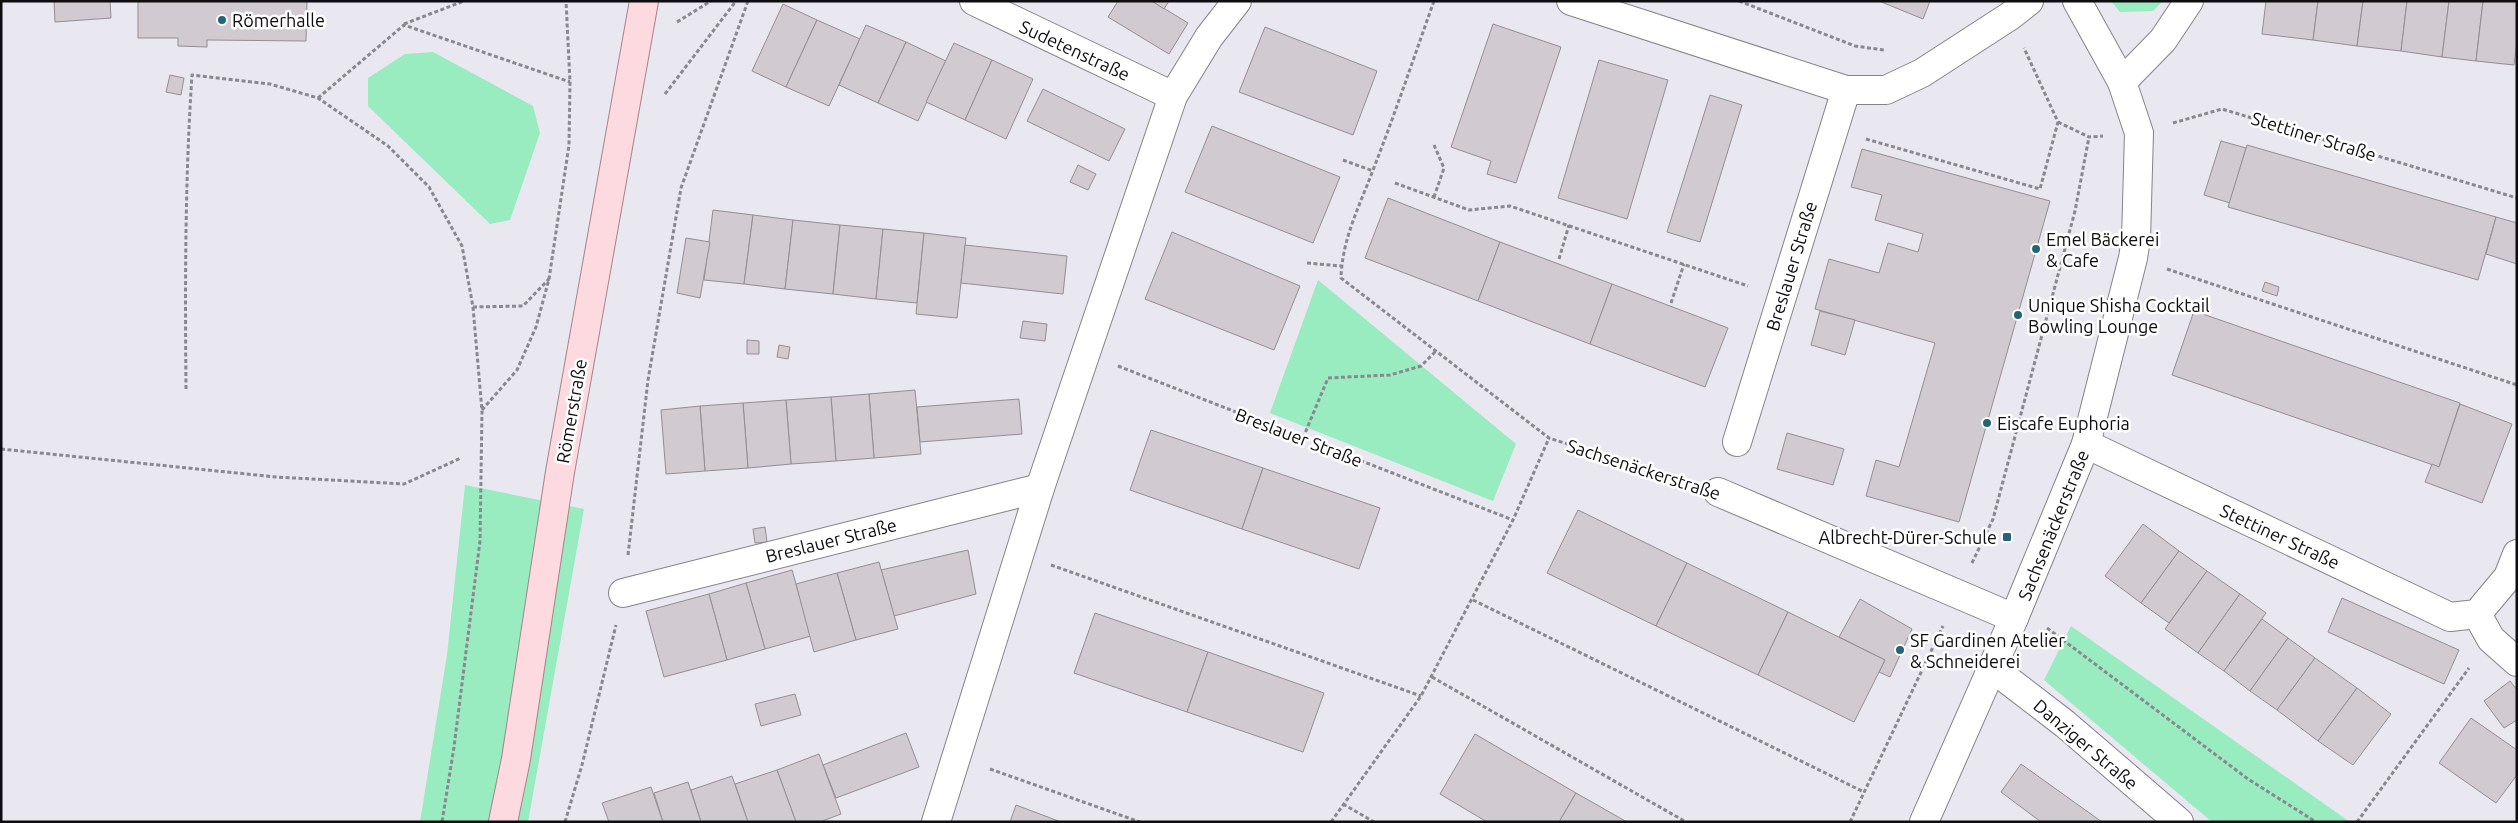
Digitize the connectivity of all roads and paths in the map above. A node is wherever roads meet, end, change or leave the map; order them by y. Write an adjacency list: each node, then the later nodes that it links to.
1 (464, 1): 15 (path)
2 (566, 1): 17 (path)
3 (712, 1): 14 (path)
4 (736, 1): 22 (path)
5 (748, 1): 59 (path)
6 (1237, 1): 20 (street)
7 (1434, 1): 29 (path)
8 (1571, 1): 19 (street)
9 (1739, 1): 16 (path)
10 (2077, 1): 18 (street, Sachsenäckerstraße)
11 (2189, 1): 18 (street)
12 (976, 2): 20 (street, Sudetenstraße)
13 (2020, 9): 19 (street); 23 (path)
14 (642, 14): 73 (main road, Römerstraße)
15 (404, 24): 17 (path); 21 (path)
16 (1893, 52)
17 (570, 82): 39 (path)
18 (2122, 82): 25 (street, Sachsenäckerstraße)
19 (1846, 90): 24 (street, Breslauer Straße)
20 (1173, 96): 44 (street)
21 (318, 98): 42 (path); 46 (path)
22 (661, 98)
23 (2058, 122): 24 (path); 26 (path)
24 (1833, 130): 40 (street, Breslauer Straße)
25 (2139, 133): 26 (path, Stettiner Straße); 32 (path, Stettiner Straße); 34 (street, Sachsenäckerstraße)
26 (2089, 137): 60 (path)
27 (1434, 146): 31 (path)
28 (1343, 160): 29 (path)
29 (1373, 171): 38 (path)
30 (1395, 182): 31 (path)
31 (1434, 197): 33 (path)
32 (2517, 198)
33 (1569, 225): 35 (path); 37 (path)
34 (2133, 258): 45 (path); 51 (street, Sachsenäckerstraße)
35 (1558, 260)
36 (1307, 263): 38 (path)
37 (1684, 264): 40 (path); 41 (path)
38 (1341, 266): 43 (path, Sachsenäckerstraße)
39 (549, 278): 42 (path); 47 (path)
40 (1782, 297): 50 (street, Breslauer Straße)
41 (1671, 303)
42 (473, 307): 47 (path)
43 (1436, 351): 48 (path); 49 (path, Sachsenäckerstraße)
44 (1084, 355): 48 (path, Breslauer Straße); 54 (street)
45 (2517, 385)
46 (186, 389)
47 (482, 411): 72 (path)
48 (1303, 438): 56 (path, Breslauer Straße)
49 (1549, 438): 55 (path, Sachsenäckerstraße); 56 (path)
50 (1737, 442)
51 (2086, 444): 62 (street, Sachsenäckerstraße); 63 (street, Stettiner Straße)
52 (1, 449): 53 (path)
53 (462, 458)
54 (1040, 488): 57 (street); 59 (street, Breslauer Straße)
55 (1718, 492): 60 (street, Sachsenäckerstraße)
56 (1513, 520): 61 (path)
57 (1020, 554): 68 (path); 69 (street)
58 (2517, 554): 63 (street)
59 (623, 593): 74 (path)
60 (1958, 594): 62 (street, Sachsenäckerstraße); 70 (path)
61 (1473, 600): 67 (path); 70 (path)
62 (2016, 612): 66 (street, Sachsenäckerstraße); 83 (path)
63 (2477, 614): 64 (street)
64 (2490, 639): 65 (street); 84 (path)
65 (2517, 662)
66 (1992, 668): 81 (street, Sachsenäckerstraße); 82 (street, Danziger Straße)
67 (1432, 677): 68 (path); 79 (path)
68 (1421, 696): 71 (path)
69 (956, 757): 75 (street); 76 (path)
70 (1864, 792): 80 (path)
71 (1344, 804): 77 (path); 78 (path)
72 (442, 822)
73 (503, 822)
74 (565, 822)
75 (936, 822)
76 (1140, 822)
77 (1331, 822)
78 (1374, 822)
79 (1686, 822)
80 (1850, 822)
81 (1924, 822)
82 (2179, 822)
83 (2316, 822)
84 (2357, 822)

